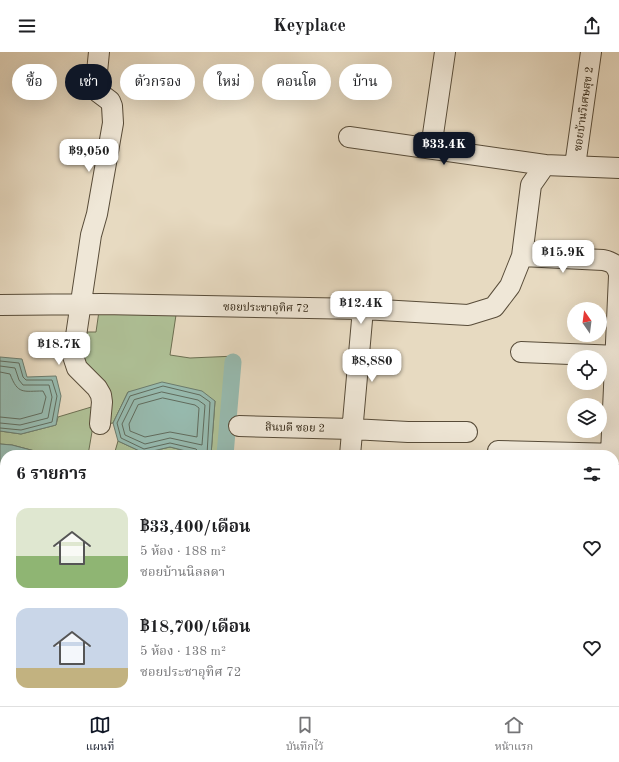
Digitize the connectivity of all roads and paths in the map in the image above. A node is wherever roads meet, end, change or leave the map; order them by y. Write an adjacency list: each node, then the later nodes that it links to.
1 (99, 52): 11 (street)
2 (445, 52): 5 (street)
3 (591, 52): 7 (street, ซอยบ้านวิเศษสุข 2)
4 (349, 137): 5 (street)
5 (431, 148): 6 (street)
6 (545, 165): 7 (street); 9 (street, ซอยประชาอุทิศ 72)
7 (575, 166): 8 (street)
8 (619, 168)
9 (522, 256): 10 (street); 13 (street, ซอยประชาอุทิศ 72)
10 (619, 275): 15 (street)
11 (82, 303): 12 (street, ซอยประชาอุทิศ 72); 13 (street, ซอยประชาอุทิศ 72); 16 (street)
12 (0, 305)
13 (363, 309): 18 (street)
14 (521, 352): 15 (street)
15 (617, 356): 21 (street)
16 (100, 424)
17 (239, 426): 18 (street, สินบดี ซอย 2)
18 (352, 429): 19 (street, สินบดี ซอย 2); 20 (street)
19 (466, 432)
20 (350, 450)
21 (615, 450)

